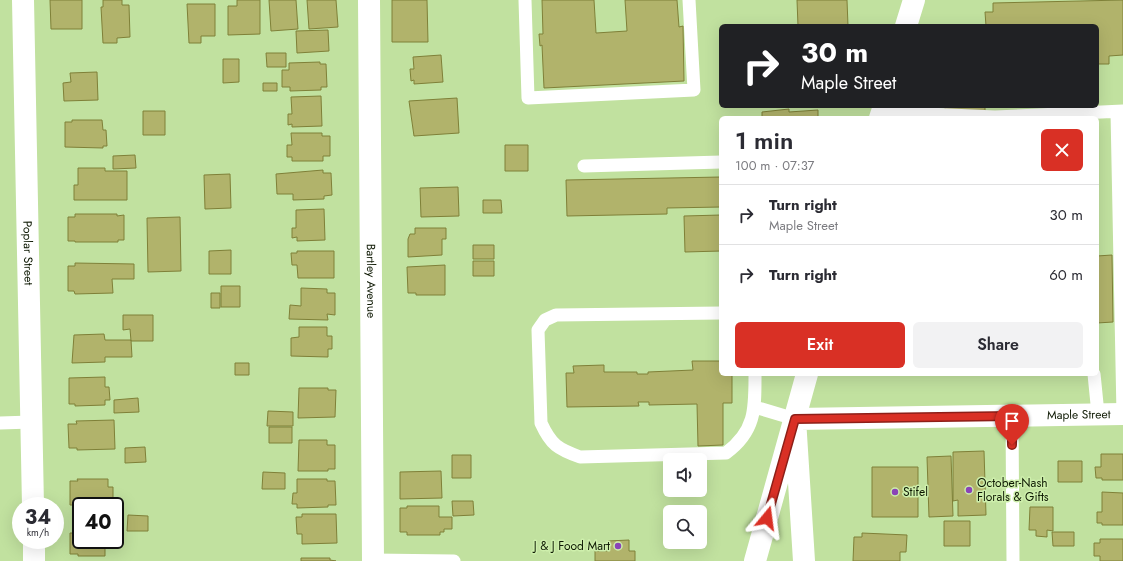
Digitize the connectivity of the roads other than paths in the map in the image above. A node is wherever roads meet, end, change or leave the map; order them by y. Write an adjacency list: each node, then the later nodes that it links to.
1 (23, 0): 23 (street, Poplar Street)
2 (369, 0): 27 (street, Bartley Avenue)
3 (525, 0): 4 (lane)
4 (688, 0)
5 (914, 0): 6 (street)
6 (907, 24)
7 (1120, 111): 10 (lane); 13 (lane)
8 (882, 112): 9 (lane)
9 (972, 116)
10 (1016, 116)
11 (719, 162): 12 (lane)
12 (584, 166)
13 (1121, 213): 20 (lane)
14 (719, 313): 18 (lane)
15 (755, 376): 18 (lane)
16 (806, 376): 22 (street)
17 (1094, 376): 19 (lane)
18 (755, 407): 22 (lane)
19 (1098, 414): 20 (street, Maple Street); 21 (street, Maple Street)
20 (1123, 414)
21 (1012, 416): 22 (street, Maple Street); 32 (lane)
22 (795, 419): 30 (street); 31 (street)
23 (31, 422): 24 (lane); 25 (street, Poplar Street)
24 (0, 423)
25 (33, 497)
26 (34, 549): 28 (street)
27 (373, 560): 29 (lane)
28 (34, 561)
29 (454, 561)
30 (755, 561)
31 (804, 561)
32 (1013, 561)

